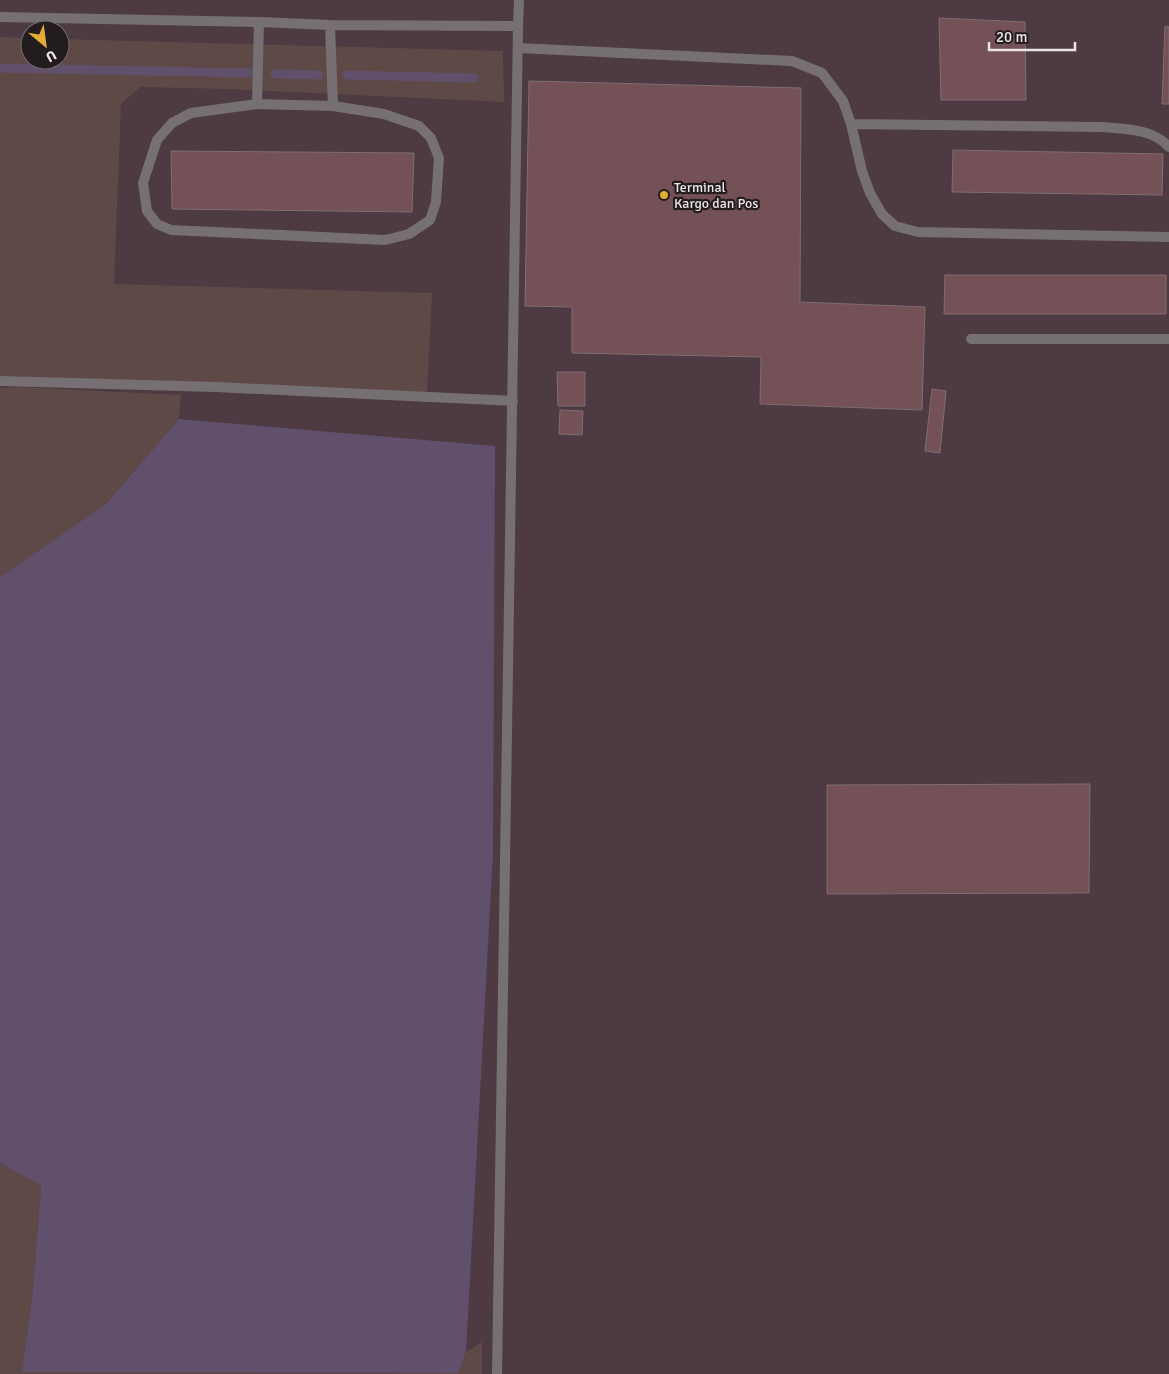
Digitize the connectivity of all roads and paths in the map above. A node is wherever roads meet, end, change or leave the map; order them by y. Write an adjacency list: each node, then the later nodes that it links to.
1 (519, 0): 5 (lane)
2 (0, 17): 3 (lane)
3 (259, 22): 4 (lane); 7 (lane)
4 (330, 25): 5 (lane); 8 (lane)
5 (518, 26): 6 (lane)
6 (518, 48): 9 (lane); 15 (lane)
7 (256, 104): 8 (lane); 8 (lane)
8 (333, 106)
9 (852, 124): 10 (lane); 11 (lane)
10 (1169, 146)
11 (1169, 237)
12 (971, 339): 13 (lane)
13 (1169, 339)
14 (0, 381): 15 (lane)
15 (512, 401): 16 (lane)
16 (497, 1374)

